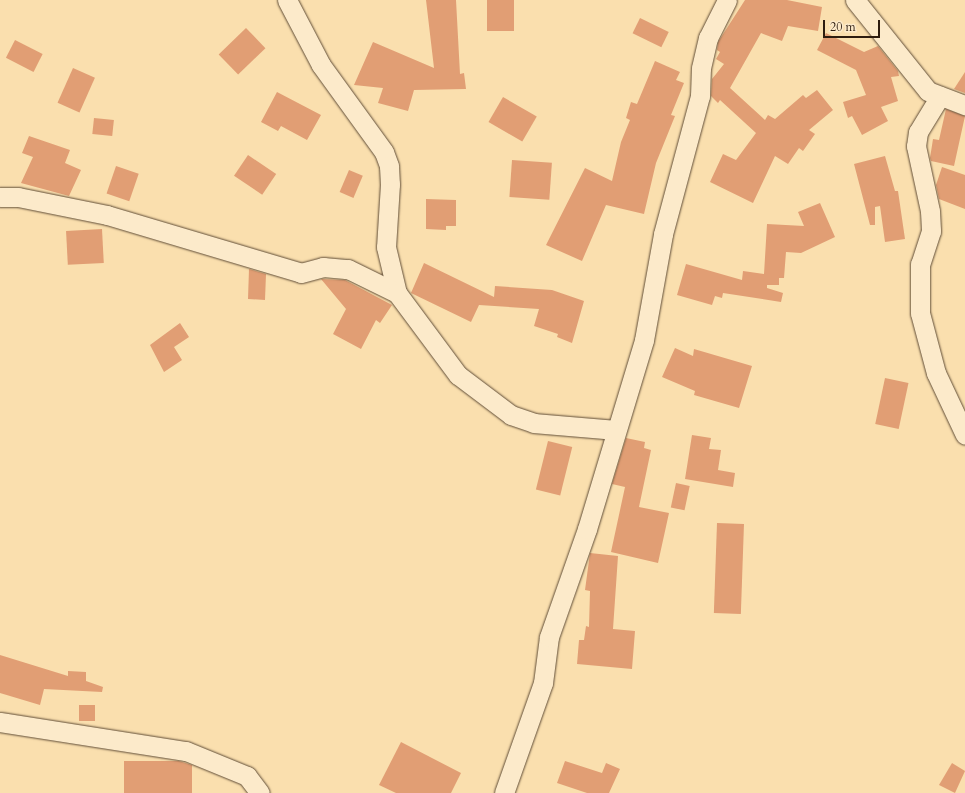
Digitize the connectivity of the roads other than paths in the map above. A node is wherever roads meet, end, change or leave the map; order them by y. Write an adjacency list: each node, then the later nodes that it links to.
1 (287, 0): 7 (street)
2 (727, 0): 8 (street)
3 (855, 0): 4 (street)
4 (940, 96): 5 (street); 9 (street)
5 (965, 105)
6 (0, 197): 7 (street)
7 (397, 293): 8 (street)
8 (616, 430): 12 (street)
9 (965, 435)
10 (0, 722): 11 (street)
11 (260, 793)
12 (504, 793)

